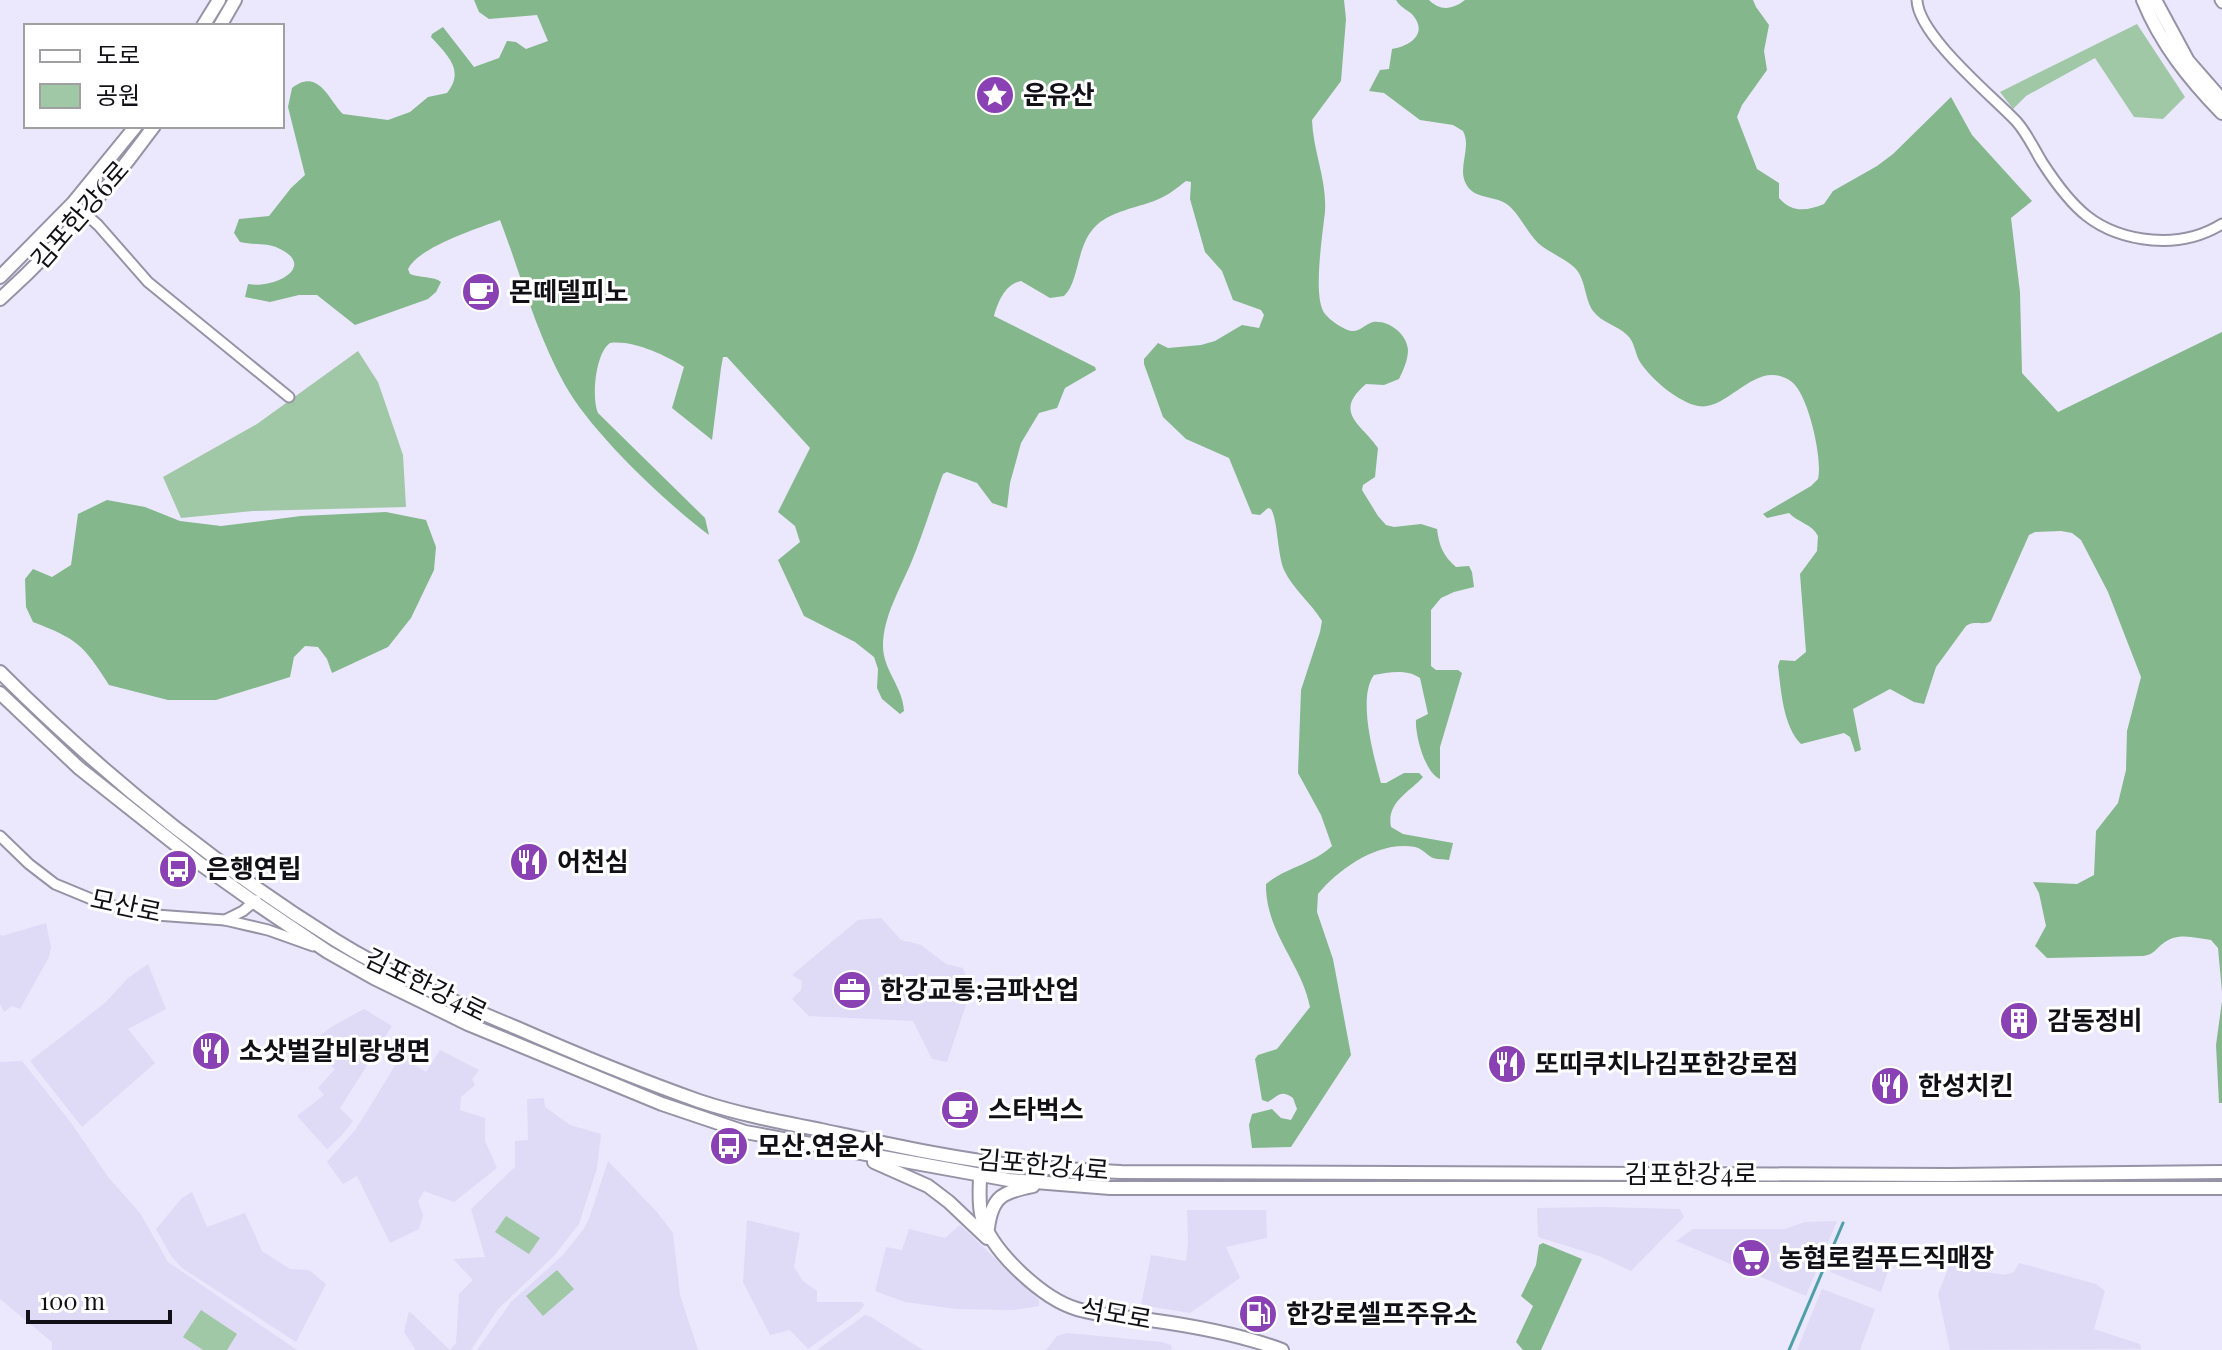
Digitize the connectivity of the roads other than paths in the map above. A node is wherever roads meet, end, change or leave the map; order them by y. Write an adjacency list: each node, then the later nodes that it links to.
1 (219, 0): 5 (street)
2 (235, 0): 6 (street)
3 (1917, 0): 13 (street)
4 (2154, 3): 7 (street); 8 (street)
5 (204, 24)
6 (221, 24)
7 (2222, 100)
8 (2222, 113)
9 (134, 128): 11 (street, 김포한강6로)
10 (152, 128): 12 (street, 김포한강6로)
11 (73, 203): 12 (street); 14 (street, 김포한강6로)
12 (85, 213): 15 (street, 김포한강6로); 16 (street)
13 (2222, 224)
14 (0, 277)
15 (0, 299)
16 (289, 397)
17 (0, 672): 20 (street, 김포한강4로)
18 (0, 693): 21 (street, 김포한강4로)
19 (0, 836): 22 (street, 모산로)
20 (263, 891): 21 (street); 25 (street, 김포한강4로)
21 (254, 902): 22 (street); 23 (street, 김포한강4로)
22 (225, 920): 23 (street, 모산로)
23 (328, 952): 24 (street, 김포한강4로)
24 (857, 1154): 26 (street, 김포한강4로); 30 (street)
25 (2222, 1172)
26 (980, 1175): 27 (street, 김포한강4로); 29 (street, 석모로)
27 (1046, 1184): 28 (street, 김포한강4로); 29 (street)
28 (2222, 1188)
29 (987, 1231): 30 (street, 석모로)
30 (1002, 1252): 31 (street, 석모로)
31 (1282, 1350)

